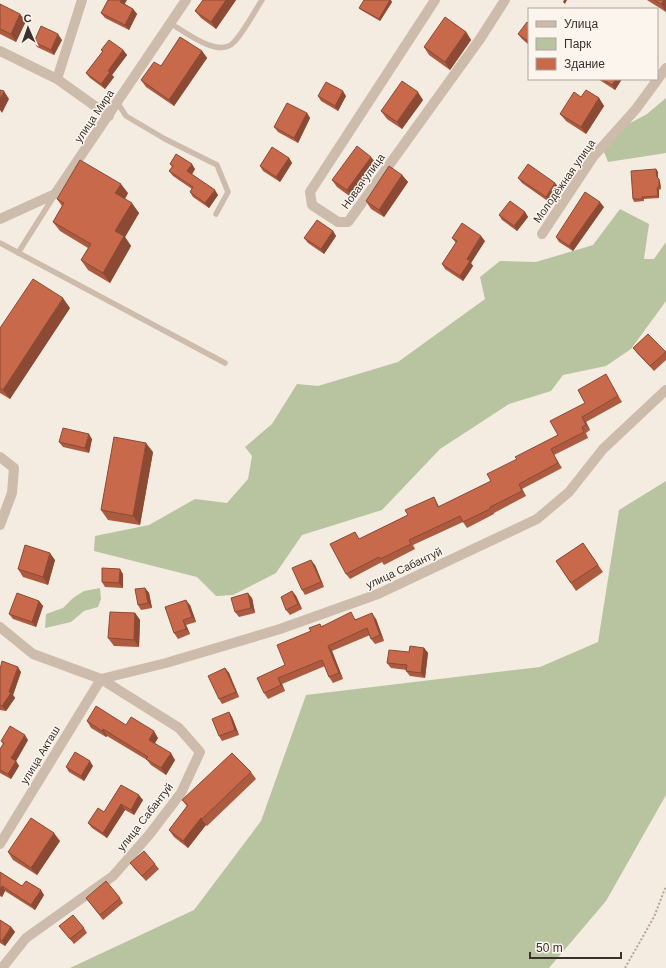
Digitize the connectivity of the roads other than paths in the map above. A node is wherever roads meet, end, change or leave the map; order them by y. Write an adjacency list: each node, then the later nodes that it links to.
1 (82, 0): 9 (street)
2 (186, 0): 6 (street, улица Мира)
3 (262, 0): 6 (lane)
4 (435, 0): 5 (street, Новая улица)
5 (505, 0)
6 (170, 23): 12 (street, улица Мира)
7 (0, 51): 9 (street)
8 (666, 68): 10 (street, Молодёжная улица)
9 (57, 79): 13 (street)
10 (658, 79)
11 (657, 80): 17 (street, Молодёжная улица)
12 (117, 102): 13 (street, улица Мира); 15 (lane)
13 (109, 116): 14 (street, улица Мира)
14 (55, 194): 16 (street); 19 (lane)
15 (216, 214)
16 (0, 219)
17 (542, 234)
18 (0, 243): 19 (lane)
19 (18, 252): 20 (lane)
20 (226, 363)
21 (666, 390): 25 (street, улица Сабантуй)
22 (0, 457): 23 (street)
23 (0, 524)
24 (0, 627): 25 (street, улица Сабантуй)
25 (101, 679): 26 (street, улица Акташ); 27 (street, улица Сабантуй)
26 (0, 844)
27 (2, 968)

